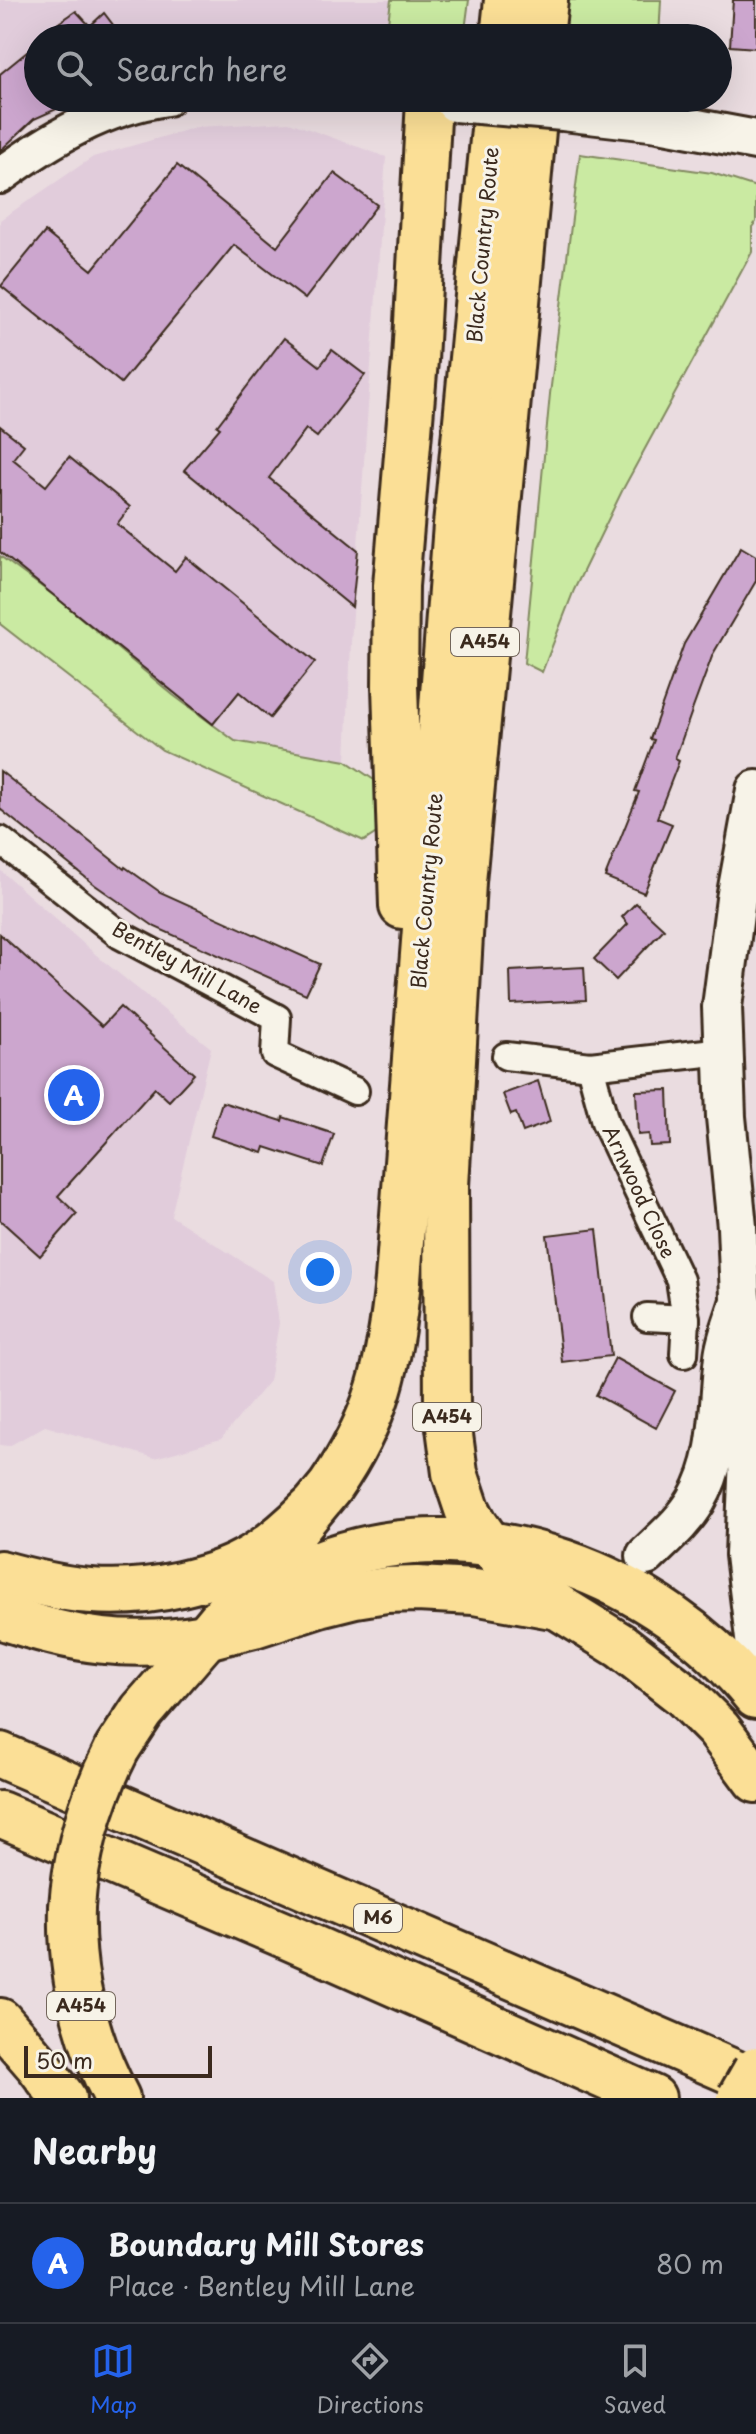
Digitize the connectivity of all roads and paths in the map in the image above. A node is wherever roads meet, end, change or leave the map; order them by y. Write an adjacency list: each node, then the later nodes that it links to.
1 (507, 0): 3 (highway)
2 (545, 0): 4 (highway)
3 (504, 24)
4 (542, 24)
5 (112, 112): 11 (street)
6 (444, 112): 18 (highway)
7 (446, 112): 18 (highway, Black Country Route / A454)
8 (548, 112): 25 (highway, Black Country Route / A454)
9 (598, 112): 10 (main road)
10 (756, 140)
11 (0, 176)
12 (756, 790): 14 (main road)
13 (0, 840): 17 (street, Bentley Mill Lane)
14 (723, 1051): 16 (street); 19 (main road)
15 (506, 1056): 16 (street)
16 (590, 1066): 21 (street, Arnwood Close)
17 (355, 1091)
18 (408, 1124): 24 (highway, Black Country Route / A454)
19 (740, 1297): 23 (main road); 26 (main road)
20 (647, 1317): 21 (street)
21 (686, 1319): 22 (street, Arnwood Close)
22 (684, 1354)
23 (751, 1498): 26 (main road); 32 (main road)
24 (311, 1509): 28 (highway); 31 (highway, Black Country Route / A454)
25 (489, 1544): 27 (highway); 29 (highway, Black Country Route / A454); 31 (highway)
26 (646, 1556): 27 (main road)
27 (565, 1562): 33 (highway)
28 (0, 1573)
29 (558, 1607): 31 (highway, A454); 35 (highway, A454)
30 (0, 1616): 31 (highway)
31 (210, 1633): 41 (highway, A454, bridge)
32 (756, 1647)
33 (756, 1696)
34 (0, 1755): 39 (highway, M6)
35 (756, 1780)
36 (0, 1814): 42 (highway)
37 (0, 2021): 40 (highway)
38 (756, 2070): 43 (highway, bridge)
39 (756, 2082)
40 (63, 2098)
41 (117, 2098)
42 (653, 2098)
43 (740, 2098)

